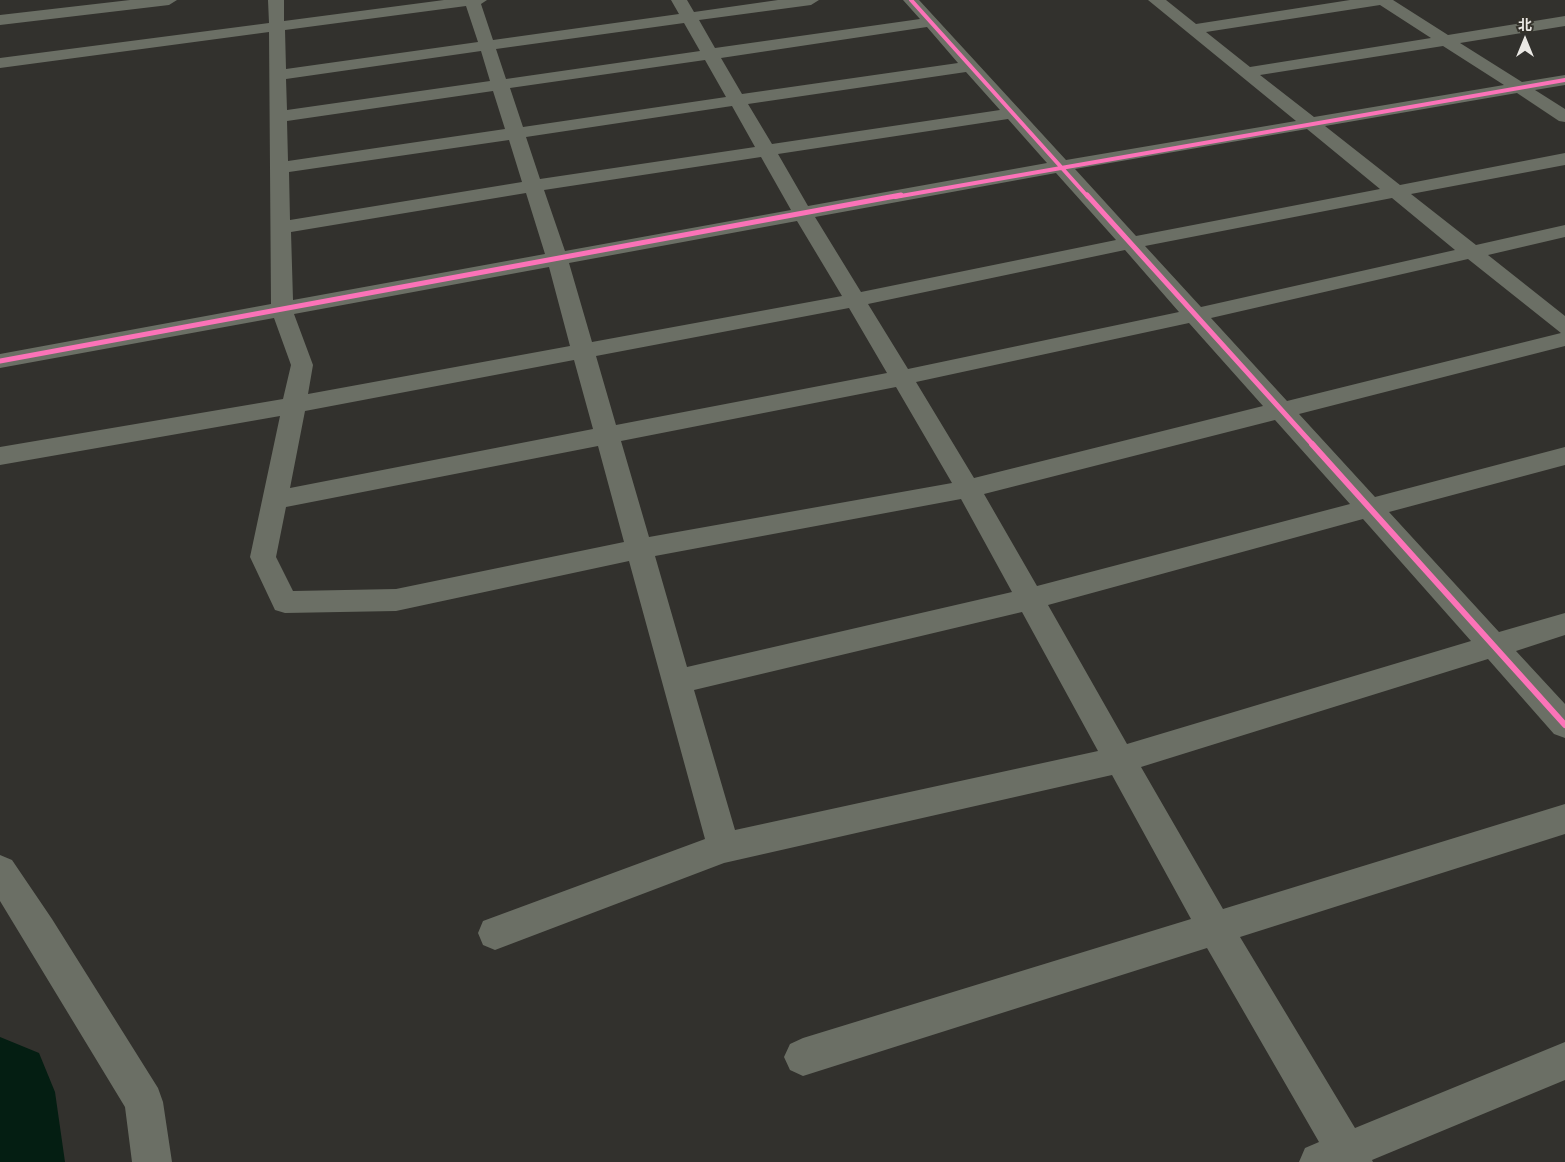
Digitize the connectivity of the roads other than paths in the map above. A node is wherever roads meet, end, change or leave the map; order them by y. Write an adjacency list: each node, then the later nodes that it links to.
1 (169, 0): 8 (street)
2 (276, 0): 13 (street)
3 (474, 0): 13 (street); 16 (street)
4 (811, 0): 9 (street)
5 (911, 0): 12 (street)
6 (1156, 0): 14 (street)
7 (1382, 0): 14 (street); 15 (street)
8 (85, 5): 10 (street)
9 (683, 8): 16 (street); 17 (street)
10 (0, 20)
11 (1565, 21): 15 (street)
12 (931, 22): 17 (street); 19 (street)
13 (276, 27): 18 (street); 21 (street)
14 (1193, 29): 20 (street)
15 (1444, 39): 20 (street); 24 (street)
16 (486, 45): 21 (street); 23 (street)
17 (710, 54): 23 (street); 25 (street)
18 (0, 64)
19 (971, 66): 25 (street); 26 (street)
20 (1248, 72): 29 (street)
21 (277, 74): 27 (street)
22 (1565, 80): 24 (street)
23 (499, 84): 27 (street); 30 (street)
24 (1521, 88): 28 (street); 29 (street)
25 (737, 100): 30 (street); 31 (street)
26 (1013, 113): 31 (street); 33 (street)
27 (278, 117): 34 (street)
28 (1565, 117)
29 (1312, 124): 33 (street); 36 (street)
30 (515, 132): 34 (street); 35 (street)
31 (767, 152): 35 (street); 37 (street)
32 (1565, 159): 36 (street)
33 (1061, 166): 37 (street); 40 (street)
34 (279, 168): 38 (street)
35 (533, 186): 38 (street); 42 (street)
36 (1398, 192): 40 (street); 41 (street)
37 (803, 214): 42 (street); 43 (street)
38 (280, 228): 44 (street)
39 (1565, 231): 41 (street)
40 (1130, 243): 43 (street); 45 (street)
41 (1472, 252): 45 (street); 46 (street)
42 (557, 259): 44 (street); 48 (street)
43 (855, 300): 48 (street); 50 (street)
44 (282, 310): 49 (street); 51 (street)
45 (1196, 316): 50 (street); 52 (street)
46 (1565, 327)
47 (1565, 339): 52 (street)
48 (583, 351): 51 (street); 53 (street)
49 (0, 361)
50 (902, 378): 53 (street); 56 (street)
51 (294, 405): 54 (street); 57 (street)
52 (1282, 411): 56 (street); 58 (street)
53 (607, 434): 57 (street); 59 (street)
54 (0, 456)
55 (1565, 456): 58 (street)
56 (967, 489): 59 (street); 60 (street)
57 (274, 500): 59 (street)
58 (1369, 508): 60 (street); 62 (street)
59 (639, 549): 63 (street)
60 (1029, 599): 63 (street); 65 (street)
61 (1565, 624): 62 (street)
62 (1493, 646): 64 (street); 65 (street)
63 (677, 682): 67 (street)
64 (1565, 725)
65 (1120, 760): 67 (street); 69 (street)
66 (1565, 819): 69 (street)
67 (724, 848): 70 (street)
68 (0, 871): 74 (street)
69 (1215, 929): 71 (street); 73 (street)
70 (495, 933)
71 (803, 1058)
72 (1565, 1061): 73 (street)
73 (1340, 1158)
74 (152, 1162)

